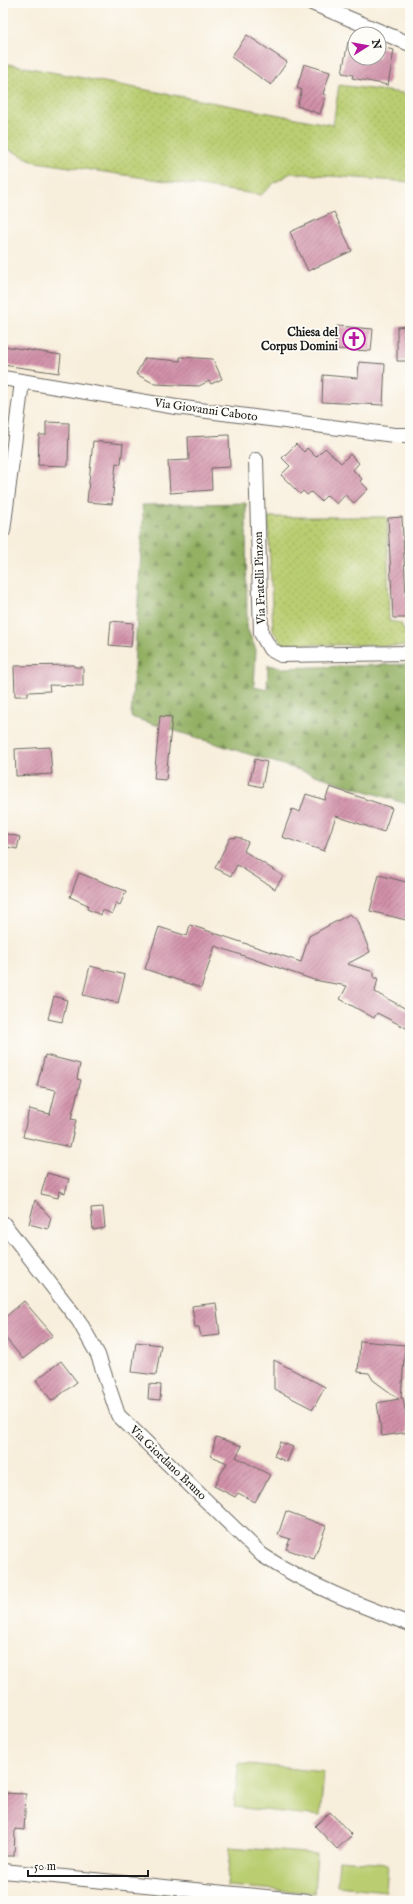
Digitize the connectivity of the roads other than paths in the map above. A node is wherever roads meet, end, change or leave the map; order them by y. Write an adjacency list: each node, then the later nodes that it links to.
1 (312, 3): 2 (street)
2 (410, 44)
3 (3, 378): 4 (street, Via Giovanni Caboto)
4 (22, 382): 5 (street, Via Giovanni Caboto); 7 (street)
5 (410, 434)
6 (256, 460): 8 (street, Via Fratelli Pinzon)
7 (3, 531)
8 (410, 653)
9 (3, 1223): 10 (street, Via Giordano Bruno)
10 (410, 1624)
11 (3, 1871): 12 (street)
12 (307, 1901)

